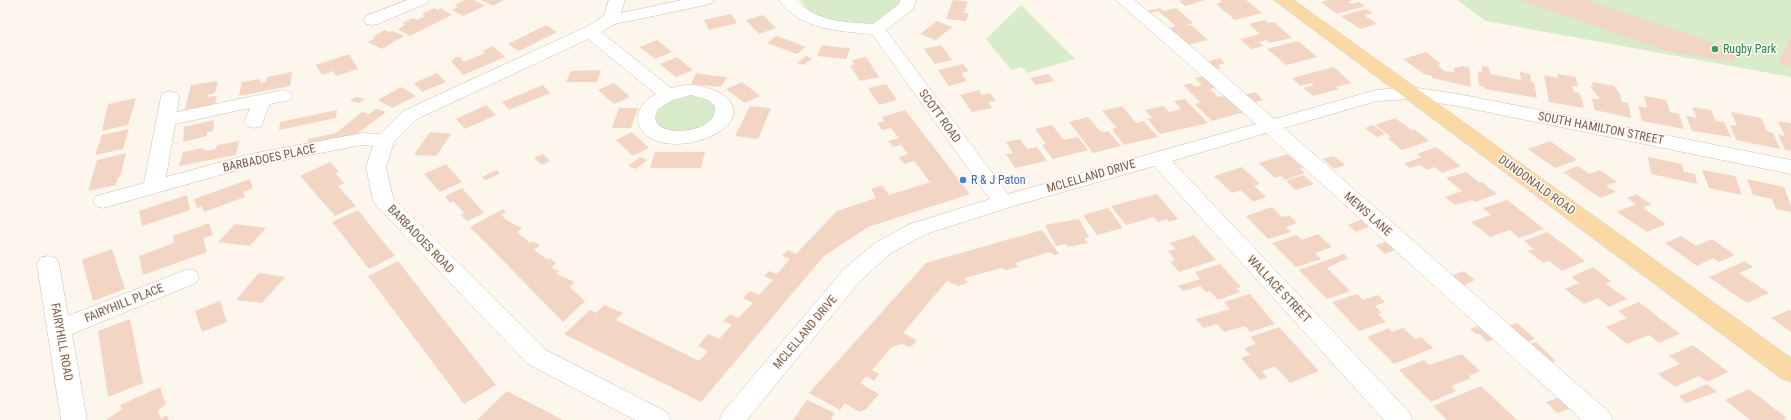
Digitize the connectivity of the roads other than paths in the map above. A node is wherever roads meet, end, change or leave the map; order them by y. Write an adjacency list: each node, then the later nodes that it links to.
1 (382, 0): 9 (street)
2 (421, 0): 9 (street)
3 (617, 0): 11 (street)
4 (706, 0): 11 (street, BARBADOES ROAD)
5 (787, 0): 12 (street)
6 (908, 0): 12 (street)
7 (1283, 0): 14 (main road, DUNDONALD ROAD)
8 (1127, 8): 21 (street, MEWS LANE)
9 (397, 9): 10 (street)
10 (372, 20)
11 (610, 20): 13 (street, BARBADOES ROAD)
12 (877, 29): 27 (street, SCOTT ROAD)
13 (590, 32): 15 (street); 22 (street, BARBADOES ROAD)
14 (1410, 93): 21 (street, MCLELLAND DRIVE); 24 (street, SOUTH HAMILTON STREET); 31 (main road, DUNDONALD ROAD)
15 (667, 94)
16 (283, 96): 18 (street)
17 (170, 97): 19 (street)
18 (262, 101): 19 (street); 20 (street)
19 (166, 120): 25 (street)
20 (254, 122)
21 (1271, 127): 23 (street, MCLELLAND DRIVE); 36 (street, MEWS LANE)
22 (385, 140): 25 (street, BARBADOES PLACE); 33 (street, BARBADOES ROAD)
23 (1157, 157): 27 (street, MCLELLAND DRIVE); 35 (street, WALLACE STREET)
24 (1791, 167)
25 (154, 185): 26 (street, BARBADOES PLACE)
26 (103, 201)
27 (1003, 202): 34 (street, MCLELLAND DRIVE)
28 (48, 264): 30 (street, FAIRYHILL ROAD)
29 (188, 278): 30 (street, FAIRYHILL PLACE)
30 (60, 329): 32 (street, FAIRYHILL ROAD)
31 (1791, 372)
32 (74, 420)
33 (658, 420)
34 (732, 420)
35 (1400, 420)
36 (1600, 420)

